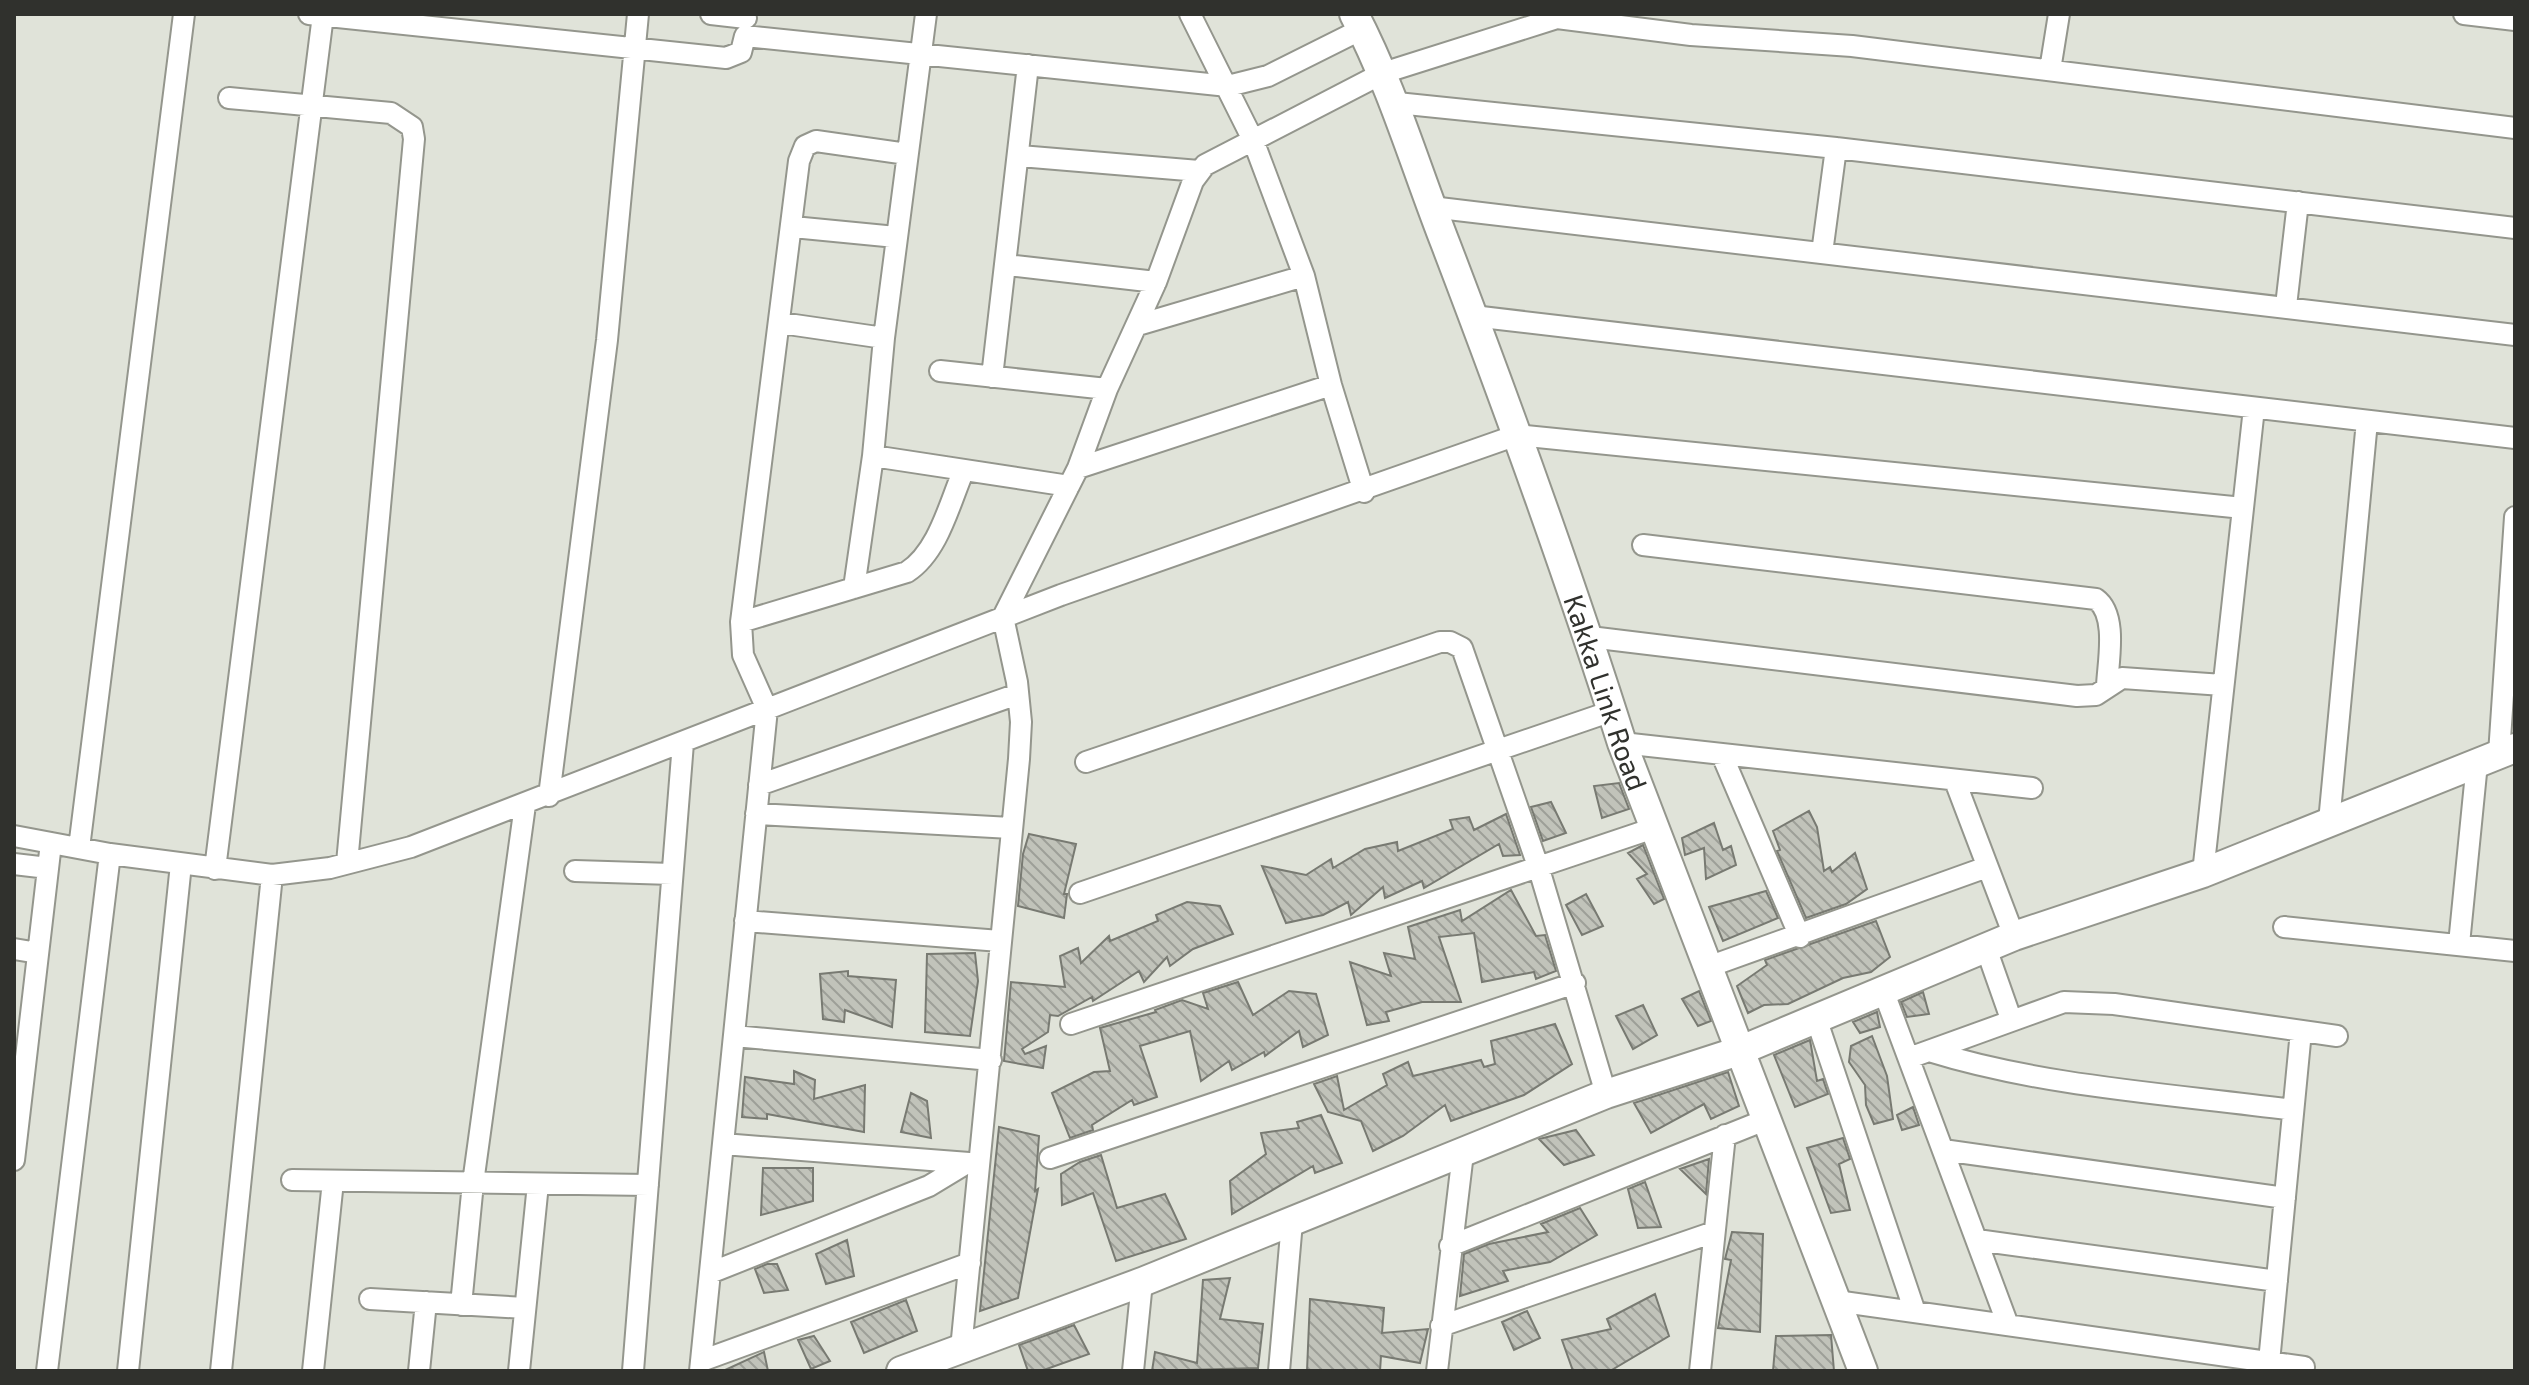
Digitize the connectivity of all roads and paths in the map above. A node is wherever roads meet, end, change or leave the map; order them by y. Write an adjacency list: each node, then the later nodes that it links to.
1 (184, 14): 84 (street)
2 (638, 14): 13 (street)
3 (711, 14): 12 (street)
4 (926, 14): 14 (street)
5 (1190, 14): 18 (street)
6 (2059, 14): 16 (street)
7 (2464, 14): 10 (street)
8 (316, 15): 13 (street); 21 (street)
9 (1575, 16): 16 (street); 17 (street)
10 (2515, 20)
11 (1358, 22): 17 (street, Kakka Link Road); 18 (street)
12 (746, 23): 13 (street); 14 (street)
13 (635, 50): 76 (street)
14 (919, 56): 15 (street); 25 (street)
15 (1028, 65): 18 (street); 26 (street)
16 (2050, 70): 22 (street)
17 (1383, 73): 20 (street, Kakka Link Road); 23 (street)
18 (1228, 86): 23 (street)
19 (229, 98): 21 (street)
20 (1397, 103): 24 (street); 29 (street, Kakka Link Road)
21 (312, 106): 86 (street); 91 (street)
22 (2515, 128)
23 (1253, 140): 27 (street); 35 (street)
24 (1836, 148): 28 (street); 33 (street)
25 (907, 154): 30 (street); 32 (street)
26 (1020, 156): 27 (street); 34 (street)
27 (1199, 171): 36 (street)
28 (2298, 202): 31 (street); 37 (street)
29 (1431, 207): 33 (street); 38 (street, Kakka Link Road)
30 (793, 227): 32 (street); 39 (street)
31 (2515, 228)
32 (896, 237): 42 (street)
33 (1822, 253): 37 (street)
34 (1007, 265): 36 (street); 44 (street)
35 (1304, 276): 40 (street); 45 (street)
36 (1156, 282): 40 (street)
37 (2286, 306): 41 (street)
38 (1473, 316): 47 (street); 49 (street, Kakka Link Road)
39 (781, 323): 42 (street); 60 (street)
40 (1138, 325): 46 (street)
41 (2515, 335)
42 (884, 338): 51 (street)
43 (940, 371): 44 (street)
44 (992, 377): 46 (street)
45 (1331, 385): 53 (street); 54 (street)
46 (1107, 389): 53 (street)
47 (2254, 408): 48 (street); 55 (street)
48 (2367, 421): 50 (street); 79 (street)
49 (1517, 435): 54 (street); 55 (street); 61 (street, Kakka Link Road)
50 (2515, 438)
51 (873, 456): 52 (street); 58 (street)
52 (963, 472): 53 (street); 58 (street)
53 (1073, 477): 59 (street)
54 (1364, 492): 59 (street)
55 (2243, 508): 62 (street)
56 (2515, 517): 71 (street)
57 (1643, 545): 63 (street)
58 (854, 588): 60 (street)
59 (1003, 617): 64 (street); 65 (street)
60 (741, 622): 65 (street)
61 (1590, 637): 63 (street); 66 (street, Kakka Link Road)
62 (2223, 685): 63 (street); 94 (street)
63 (2107, 686)
64 (1018, 694): 74 (street); 80 (street)
65 (767, 709): 67 (street); 74 (street)
66 (1612, 711): 68 (street, Kakka Link Road); 69 (street)
67 (683, 743): 76 (street); 95 (street)
68 (1622, 743): 70 (street); 81 (street, Kakka Link Road)
69 (1498, 751): 72 (street); 92 (street); 97 (street)
70 (1722, 755): 73 (street); 101 (street)
71 (2497, 755): 79 (street); 103 (street)
72 (1086, 762)
73 (1955, 781): 75 (street); 89 (street)
74 (759, 785): 78 (street)
75 (2032, 788)
76 (549, 796): 77 (street)
77 (525, 805): 86 (street); 134 (street)
78 (756, 814): 80 (street); 98 (street)
79 (2329, 822): 94 (street)
80 (1011, 828): 102 (street)
81 (1654, 828): 92 (street); 108 (street, Kakka Link Road)
82 (14, 836): 83 (street)
83 (51, 843): 84 (street); 90 (street)
84 (79, 848): 85 (street)
85 (110, 854): 88 (street); 158 (street)
86 (347, 863): 96 (street)
87 (14, 864): 90 (street)
88 (181, 864): 91 (street); 159 (street)
89 (1987, 867): 100 (street); 101 (street)
90 (48, 868): 107 (street)
91 (215, 869): 96 (street)
92 (1539, 869): 109 (street); 113 (street)
93 (575, 871): 95 (street)
94 (2203, 873): 100 (street)
95 (672, 874): 136 (street)
96 (272, 875): 160 (street)
97 (1080, 893)
98 (745, 921): 102 (street); 115 (street)
99 (2284, 927): 103 (street)
100 (2014, 936): 104 (street)
101 (1800, 937): 108 (street)
102 (1000, 941): 121 (street)
103 (2459, 944): 106 (street)
104 (1986, 948): 110 (street); 112 (street)
105 (14, 949): 107 (street)
106 (2515, 951)
107 (38, 953): 119 (street)
108 (1708, 967): 117 (street, Kakka Link Road)
109 (1575, 983): 122 (street); 129 (street)
110 (1883, 990): 111 (street); 120 (street)
111 (1816, 1018): 117 (street); 151 (street)
112 (2011, 1019): 114 (street); 118 (street)
113 (1071, 1024)
114 (2301, 1031): 116 (street); 123 (street)
115 (734, 1036): 121 (street); 126 (street)
116 (2337, 1036)
117 (1739, 1051): 122 (street); 124 (street, Kakka Link Road)
118 (1929, 1051): 120 (street); 123 (street)
119 (20, 1057): 130 (street)
120 (1909, 1058): 127 (street)
121 (991, 1060): 131 (street)
122 (1606, 1094): 128 (street)
123 (2293, 1110): 137 (street)
124 (1765, 1120): 125 (street); 147 (street, Kakka Link Road)
125 (1725, 1135): 139 (street); 141 (street)
126 (723, 1144): 131 (street); 143 (street)
127 (1943, 1150): 137 (street); 140 (street)
128 (1463, 1153): 138 (street); 141 (street)
129 (1050, 1158)
130 (14, 1160)
131 (974, 1164): 142 (street); 143 (street)
132 (292, 1180): 133 (street)
133 (333, 1181): 134 (street); 161 (street)
134 (473, 1183): 135 (street); 149 (street)
135 (538, 1184): 136 (street); 150 (street)
136 (648, 1185): 164 (street)
137 (2285, 1198): 144 (street)
138 (1292, 1222): 145 (street); 167 (street)
139 (1714, 1232): 153 (street); 169 (street)
140 (1977, 1240): 144 (street); 152 (street)
141 (1450, 1246): 153 (street)
142 (970, 1263): 154 (street); 156 (street)
143 (710, 1273): 156 (street)
144 (2277, 1281): 155 (street)
145 (1142, 1282): 154 (street); 166 (street)
146 (370, 1299): 148 (street)
147 (1836, 1301): 151 (street); 170 (street, Kakka Link Road)
148 (426, 1302): 149 (street); 162 (street)
149 (461, 1305): 150 (street)
150 (525, 1308): 163 (street)
151 (1915, 1312): 152 (street)
152 (2008, 1325): 155 (street)
153 (1441, 1326): 168 (street)
154 (961, 1349): 165 (street)
155 (2269, 1362): 157 (street)
156 (700, 1366)
157 (2304, 1367)
158 (47, 1371)
159 (128, 1371)
160 (221, 1371)
161 (313, 1371)
162 (419, 1371)
163 (519, 1371)
164 (633, 1371)
165 (901, 1371)
166 (1133, 1371)
167 (1279, 1371)
168 (1437, 1371)
169 (1700, 1371)
170 (1863, 1371)

